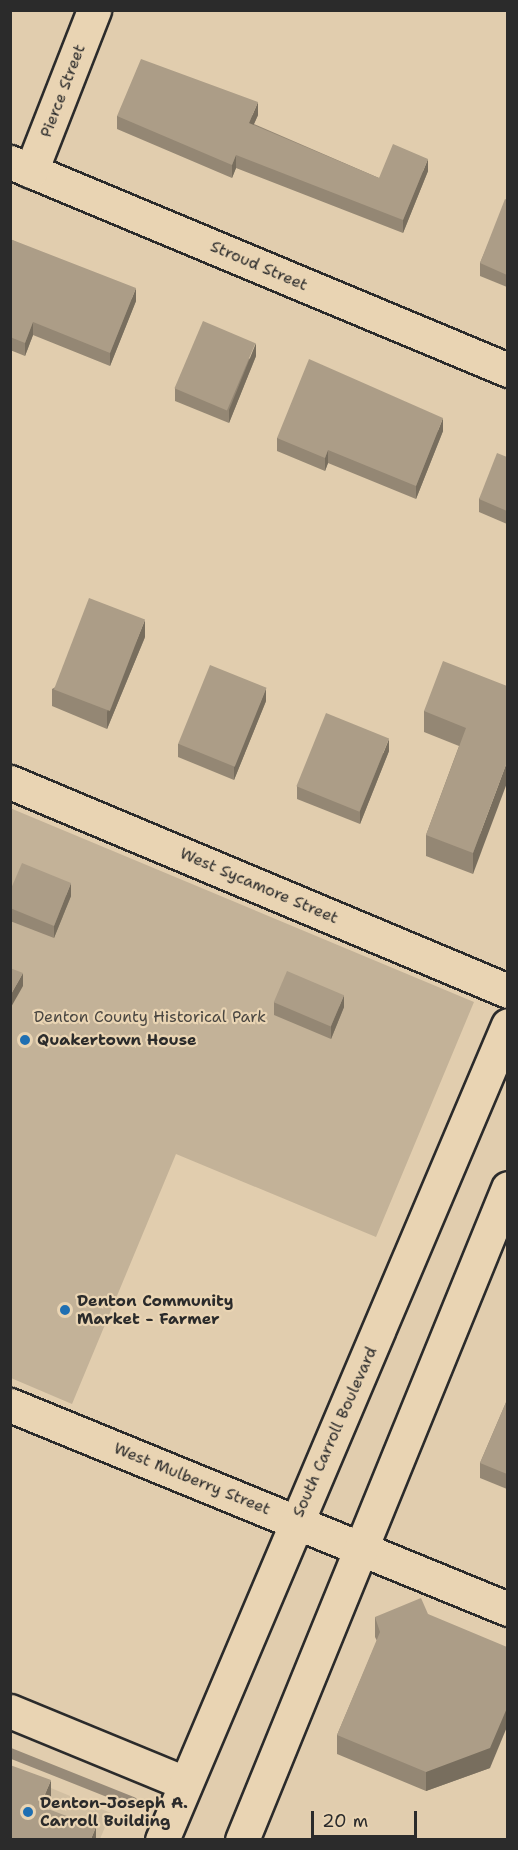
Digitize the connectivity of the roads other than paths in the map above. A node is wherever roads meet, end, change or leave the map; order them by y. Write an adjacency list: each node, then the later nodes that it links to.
1 (94, 10): 2 (street, Pierce Street)
2 (21, 166): 3 (street, Stroud Street)
3 (507, 370)
4 (10, 782): 5 (street, West Sycamore Street)
5 (507, 991)
6 (507, 1025): 9 (street, South Carroll Boulevard)
7 (507, 1188): 10 (street)
8 (10, 1405): 9 (street, West Mulberry Street)
9 (296, 1522): 10 (street, West Mulberry Street); 13 (street, South Carroll Boulevard)
10 (357, 1546): 11 (street, West Mulberry Street); 15 (street)
11 (507, 1609)
12 (10, 1711): 13 (street)
13 (186, 1783): 14 (street, South Carroll Boulevard)
14 (162, 1839)
15 (242, 1839)

